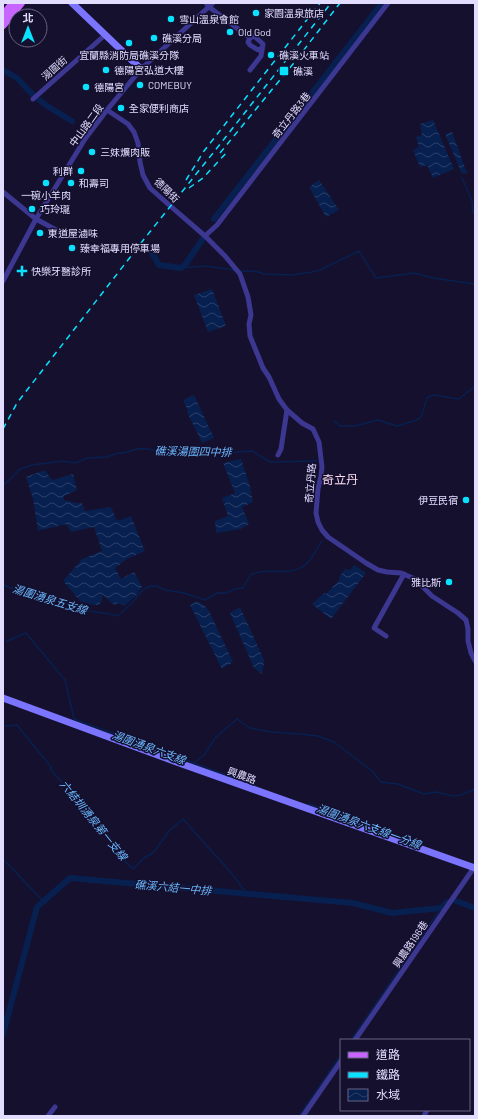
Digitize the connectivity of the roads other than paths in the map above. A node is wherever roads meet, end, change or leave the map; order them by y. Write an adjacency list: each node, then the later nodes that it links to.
1 (13, 3): 6 (main road)
2 (21, 3): 7 (main road)
3 (72, 3): 8 (street)
4 (388, 3): 16 (street, 奇立丹路3巷)
5 (209, 4): 9 (street, 中山路二段); 10 (street)
6 (3, 16)
7 (3, 25)
8 (105, 35): 9 (street); 11 (street, 湯圍街)
9 (141, 69): 12 (street, 中山路二段)
10 (250, 70)
11 (33, 99)
12 (107, 110): 14 (street, 中山路二段); 16 (street, 德陽街)
13 (3, 192): 14 (street)
14 (36, 219): 15 (street); 17 (street, 中山路二段)
15 (58, 231)
16 (205, 236): 18 (street, 奇立丹路)
17 (3, 281)
18 (287, 410): 19 (street); 20 (street, 奇立丹路)
19 (278, 455)
20 (404, 574): 21 (street); 22 (street, 奇立丹路)
21 (386, 636)
22 (475, 661)
23 (3, 698): 24 (street, 興農路)
24 (475, 867): 25 (street, 興農路196巷)
25 (356, 1039)
26 (340, 1062): 29 (street)
27 (55, 1108): 28 (street)
28 (48, 1116)
29 (303, 1116)

